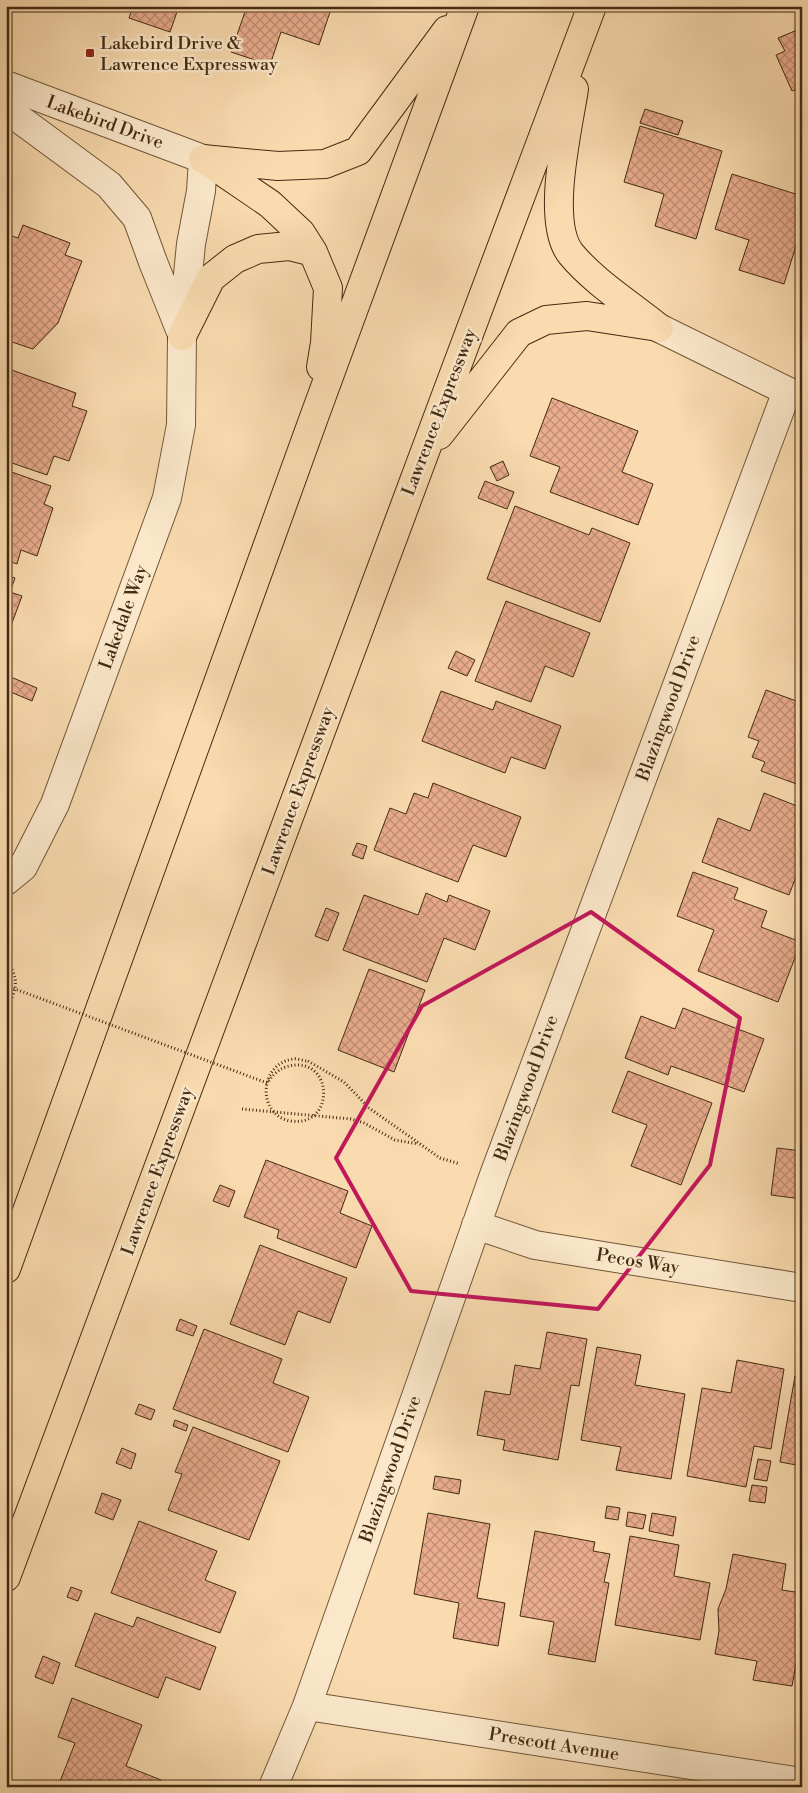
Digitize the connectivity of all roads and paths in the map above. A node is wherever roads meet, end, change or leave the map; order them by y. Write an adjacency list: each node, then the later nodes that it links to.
1 (464, 6): 6 (highway); 11 (highway)
2 (592, 6): 3 (highway, Lawrence Expressway)
3 (582, 32): 8 (highway); 12 (highway, Lawrence Expressway)
4 (6, 85): 6 (street, Lakebird Drive)
5 (6, 109): 9 (street, Lakedale Way)
6 (203, 159): 7 (highway); 9 (street, Lakedale Way)
7 (313, 252): 9 (highway); 11 (highway)
8 (659, 328): 10 (street); 12 (highway)
9 (182, 336): 13 (street, Lakedale Way)
10 (794, 394): 20 (street, Blazingwood Drive)
11 (313, 420): 21 (highway)
12 (421, 458): 23 (highway, Lawrence Expressway)
13 (6, 880)
14 (6, 961): 16 (path)
15 (6, 987): 18 (path, bridge)
16 (6, 1005)
17 (242, 1109): 18 (path)
18 (421, 1145): 19 (path)
19 (440, 1158)
20 (476, 1225): 22 (street, Pecos Way); 24 (street, Blazingwood Drive)
21 (6, 1269)
22 (802, 1288)
23 (6, 1577)
24 (306, 1706): 25 (street, Prescott Avenue); 26 (street, Blazingwood Drive)
25 (802, 1782)
26 (273, 1787)

